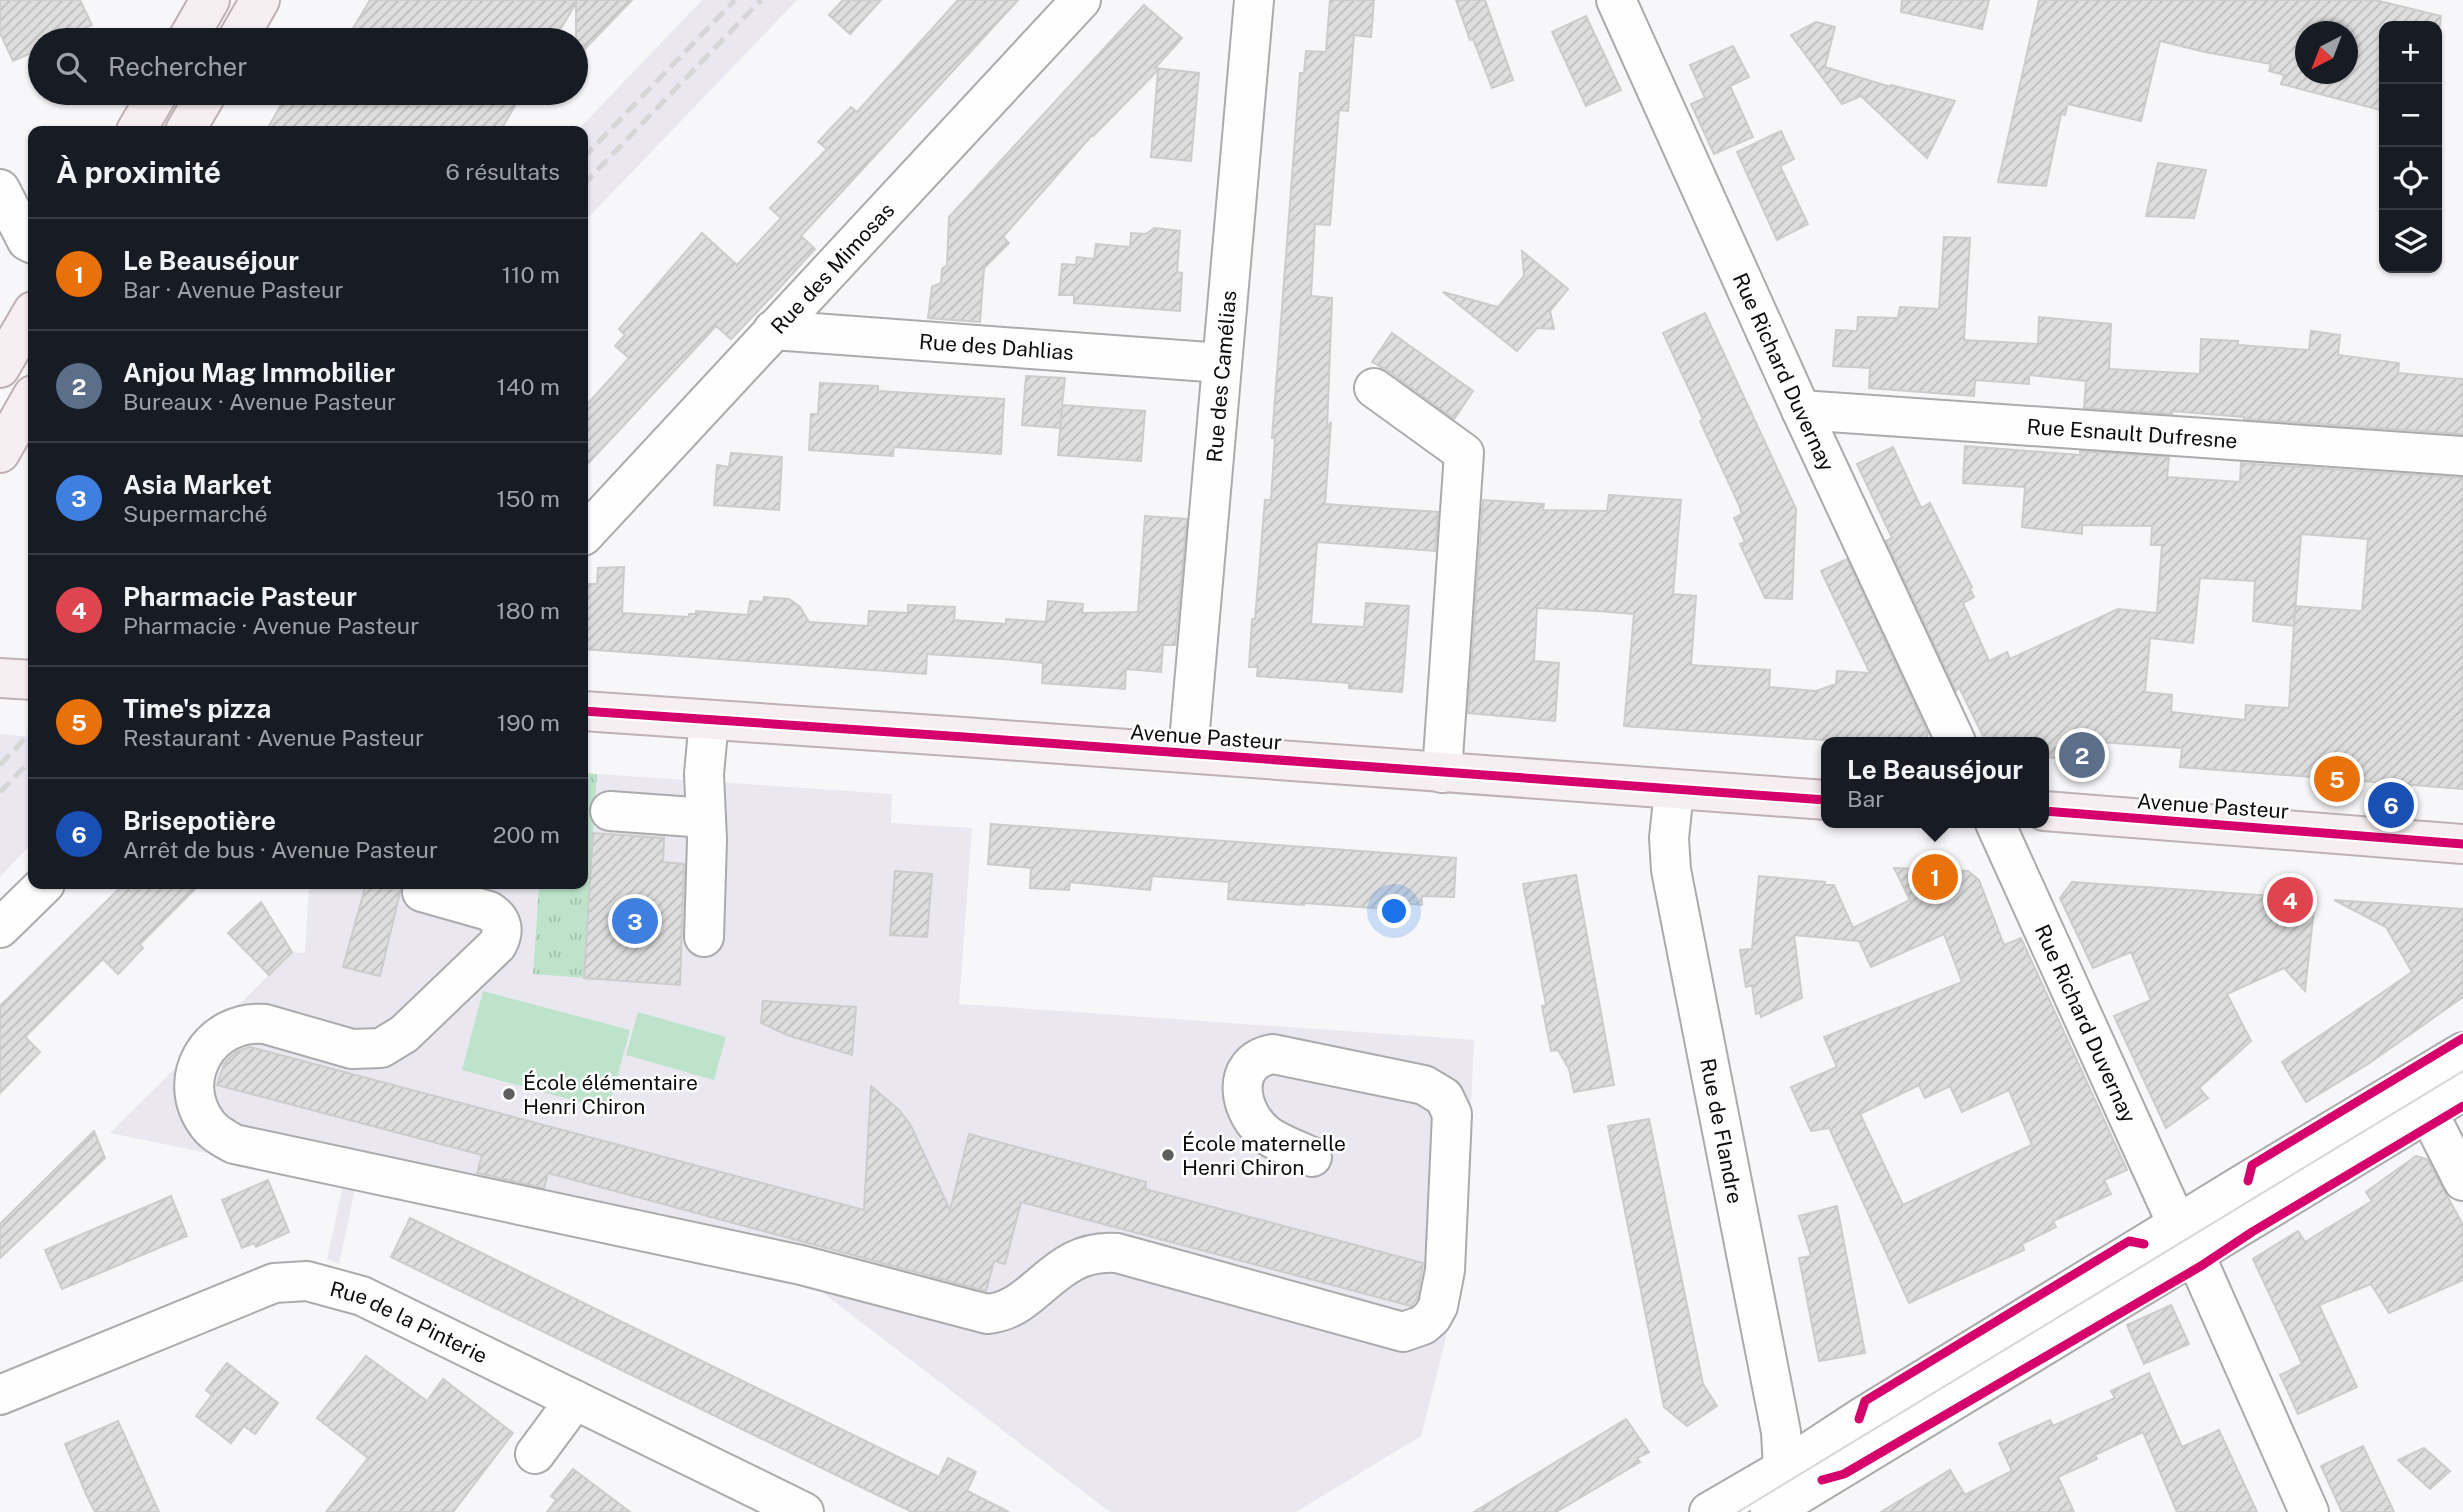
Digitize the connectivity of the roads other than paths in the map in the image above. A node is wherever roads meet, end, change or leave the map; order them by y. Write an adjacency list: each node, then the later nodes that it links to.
1 (210, 0): 6 (main road)
2 (260, 0): 7 (main road)
3 (1081, 0): 15 (street, Rue des Mimosas)
4 (1254, 0): 16 (street, Rue des Camélias)
5 (1616, 0): 20 (street, Rue Richard Duvernay)
6 (194, 28)
7 (244, 28)
8 (151, 105): 10 (main road)
9 (200, 105): 11 (main road)
10 (139, 126)
11 (188, 126)
12 (0, 189): 13 (street)
13 (28, 242)
14 (28, 320): 17 (main road)
15 (773, 330): 16 (street, Rue des Dahlias); 23 (street, Rue des Mimosas)
16 (1222, 363): 27 (street, Rue des Camélias)
17 (0, 368)
18 (1374, 388): 28 (street)
19 (28, 405): 21 (main road)
20 (1801, 410): 22 (street, Rue Esnault Dufresne); 26 (street, Rue Richard Duvernay)
21 (0, 453)
22 (2463, 456)
23 (588, 531)
24 (588, 711): 25 (main road, Avenue Pasteur)
25 (709, 720): 27 (main road, Avenue Pasteur); 33 (street)
26 (1954, 737)
27 (1188, 753): 28 (main road, Avenue Pasteur)
28 (1442, 773): 29 (main road, Avenue Pasteur)
29 (1674, 790): 30 (main road, Avenue Pasteur); 49 (street, Rue de Flandre)
30 (1821, 800)
31 (610, 811): 33 (street)
32 (2049, 811): 35 (main road, Avenue Pasteur)
33 (706, 818): 39 (street)
34 (1997, 828): 45 (street, Rue Richard Duvernay)
35 (2463, 844)
36 (40, 889): 38 (street)
37 (422, 892): 43 (street)
38 (0, 928)
39 (704, 937)
40 (2463, 1052): 45 (street)
41 (2463, 1091): 42 (street)
42 (2428, 1112): 44 (street); 45 (street)
43 (1312, 1157)
44 (2463, 1181)
45 (2186, 1239): 49 (street); 52 (street, Rue Richard Duvernay)
46 (0, 1395): 47 (street, Rue de la Pinterie)
47 (575, 1400): 48 (street); 50 (street, Rue de la Pinterie)
48 (535, 1454)
49 (1785, 1498): 51 (street)
50 (804, 1512)
51 (1709, 1512)
52 (2308, 1512)

